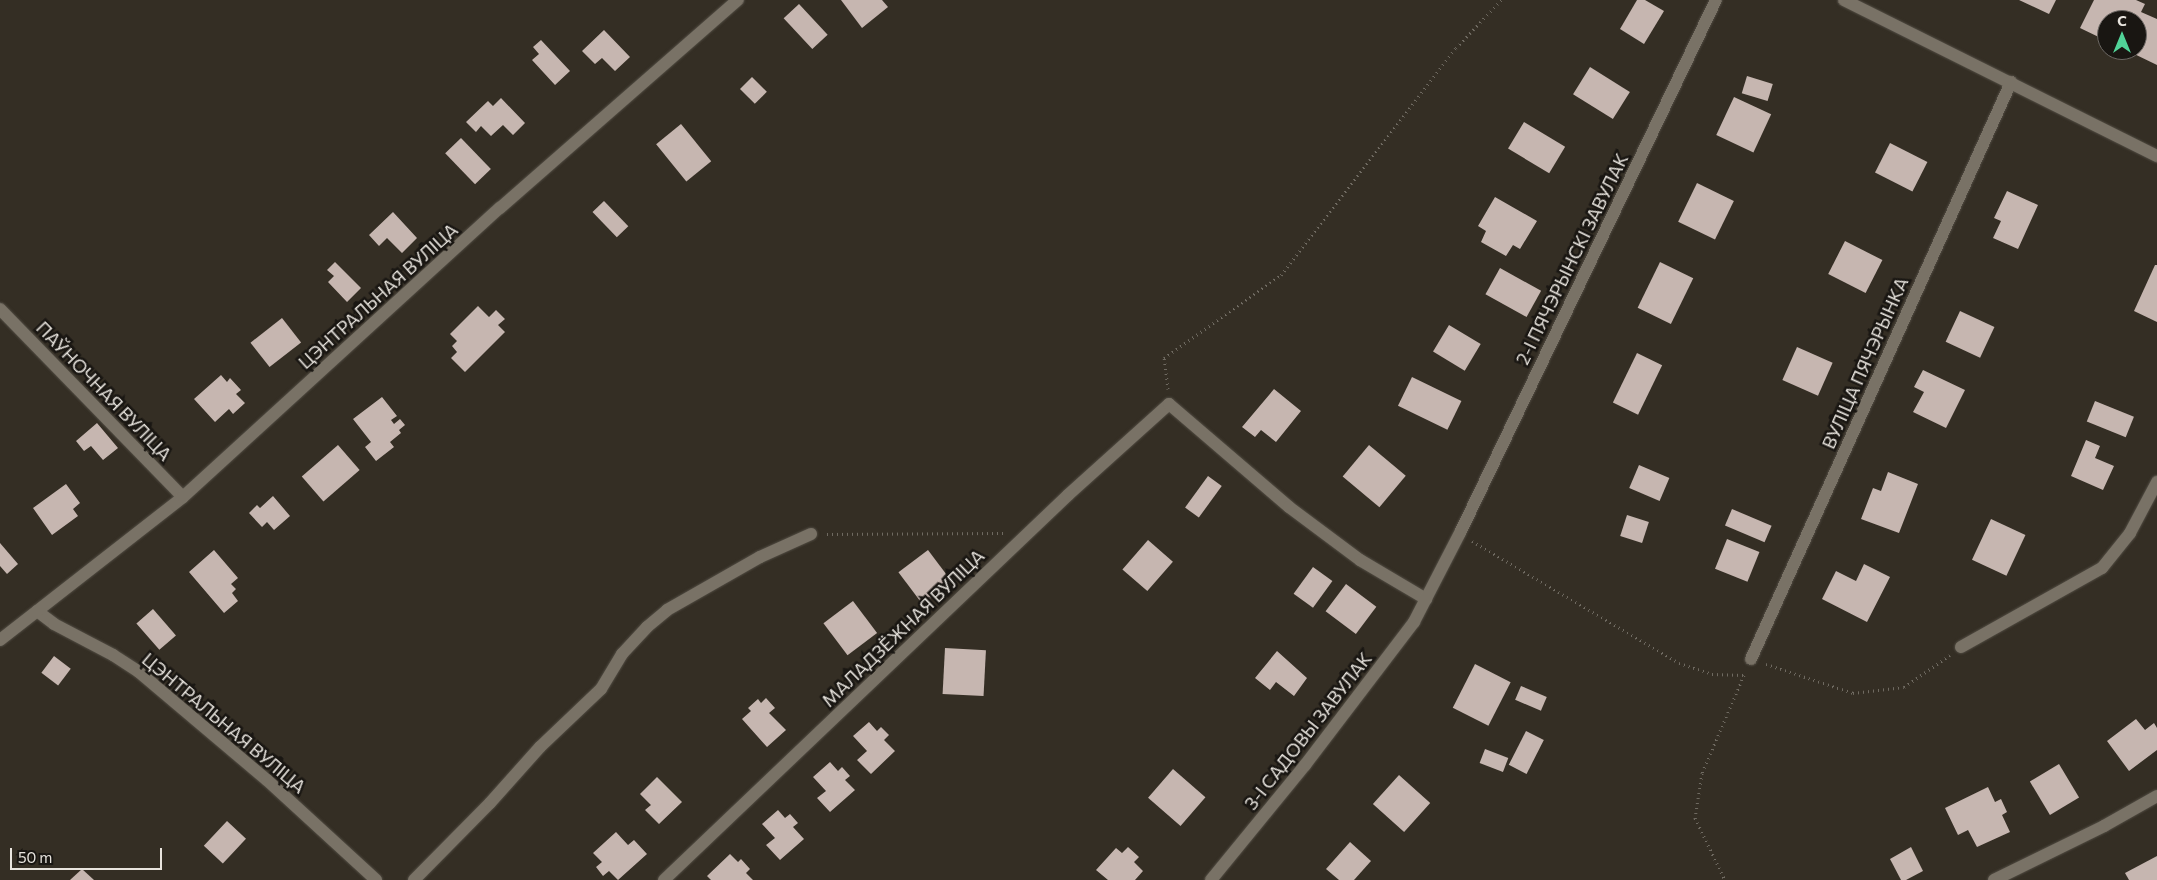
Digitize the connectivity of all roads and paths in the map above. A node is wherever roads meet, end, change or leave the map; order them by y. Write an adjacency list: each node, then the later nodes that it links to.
1 (738, 0): 10 (street, ЦЭНТРАЛЬНАЯ ВУЛІЦА)
2 (1502, 0): 8 (path)
3 (1716, 0): 13 (street, 2-І ПЯЧЭРЫНСКІ ЗАВУЛАК)
4 (1844, 0): 5 (street)
5 (2012, 82): 6 (street); 18 (street, ВУЛІЦА ПЯЧЭРЫНКА)
6 (2157, 156)
7 (0, 309): 10 (street, ПАЎНОЧНАЯ ВУЛІЦА)
8 (1170, 404): 11 (street, МАЛАДЗЁЖНАЯ ВУЛІЦА); 14 (street)
9 (2157, 482): 17 (street)
10 (183, 498): 15 (street, ЦЭНТРАЛЬНАЯ ВУЛІЦА)
11 (1028, 533): 12 (path); 23 (street, МАЛАДЗЁЖНАЯ ВУЛІЦА)
12 (811, 534): 22 (street)
13 (1460, 534): 14 (street, 2-І ПЯЧЭРЫНСКІ ЗАВУЛАК); 19 (path)
14 (1426, 599): 24 (street, 3-І САДОВЫ ЗАВУЛАК)
15 (37, 611): 16 (street, ЦЭНТРАЛЬНАЯ ВУЛІЦА); 21 (street, ЦЭНТРАЛЬНАЯ ВУЛІЦА)
16 (0, 640)
17 (1961, 647): 18 (path)
18 (1751, 659): 19 (path)
19 (1744, 675): 25 (path)
20 (2157, 796): 26 (street)
21 (376, 880)
22 (414, 880)
23 (664, 880)
24 (1211, 880)
25 (1725, 880)
26 (1994, 880)

